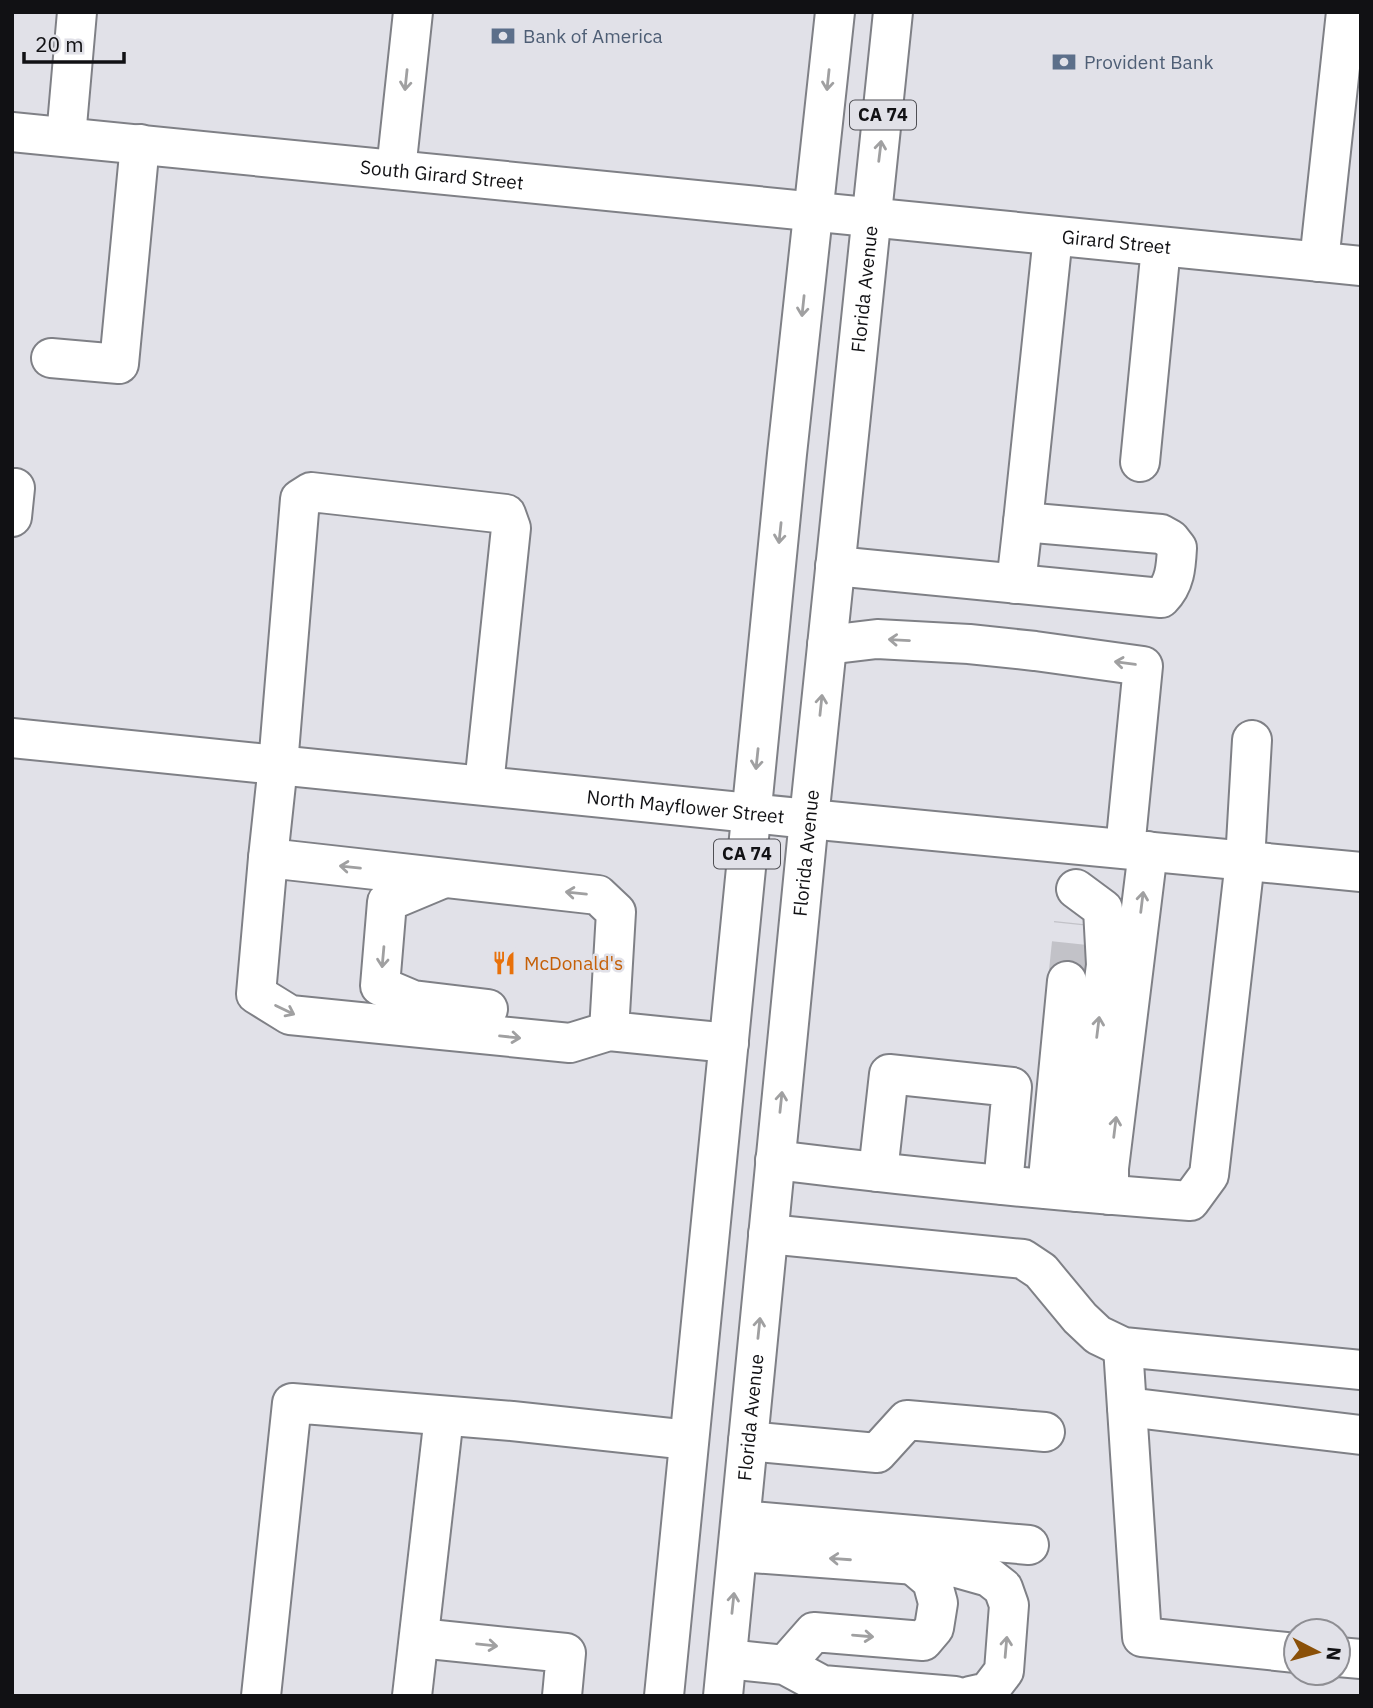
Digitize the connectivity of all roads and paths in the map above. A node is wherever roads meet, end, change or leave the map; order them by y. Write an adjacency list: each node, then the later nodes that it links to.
1 (77, 12): 7 (main road)
2 (413, 12): 9 (main road, one-way to 9)
3 (835, 12): 10 (main road, CA 74, one-way to 10)
4 (894, 12): 11 (main road, Florida Avenue / CA 74, one-way to 4)
5 (1346, 12): 14 (main road)
6 (12, 132): 7 (main road, South Girard Street)
7 (66, 137): 8 (main road, South Girard Street)
8 (140, 144): 9 (main road, South Girard Street); 16 (main road)
9 (396, 170): 10 (main road, South Girard Street)
10 (814, 212): 11 (main road, South Girard Street); 26 (main road, CA 74, one-way to 26)
11 (871, 218): 12 (main road, Girard Street); 19 (main road, Florida Avenue / CA 74)
12 (1053, 236): 13 (main road, Girard Street); 18 (main road)
13 (1161, 247): 14 (main road, Girard Street); 17 (main road)
14 (1319, 262): 15 (main road, Girard Street)
15 (1361, 266)
16 (51, 358)
17 (1140, 462)
18 (1023, 522): 20 (main road); 20 (main road)
19 (835, 566): 20 (main road); 21 (main road, Florida Avenue / CA 74)
20 (1016, 584)
21 (827, 645): 27 (main road, Florida Avenue / CA 74, one-way to 21); 29 (main road, one-way to 21)
22 (12, 738): 24 (main road, North Mayflower Street)
23 (1252, 740): 31 (main road)
24 (278, 765): 25 (main road, North Mayflower Street); 25 (main road); 30 (main road)
25 (484, 785): 26 (main road, North Mayflower Street)
26 (751, 813): 27 (main road, North Mayflower Street); 37 (main road, CA 74)
27 (809, 819): 28 (main road, North Mayflower Street); 38 (main road, Florida Avenue / CA 74, one-way to 27)
28 (1081, 844): 29 (main road, North Mayflower Street); 41 (main road, one-way to 28)
29 (1137, 850): 31 (main road, North Mayflower Street); 41 (main road, one-way to 29)
30 (268, 858): 33 (main road, one-way to 30); 36 (main road, one-way to 36)
31 (1245, 861): 32 (main road, North Mayflower Street); 41 (main road)
32 (1361, 872)
33 (444, 878): 35 (main road, one-way to 33); 36 (main road, one-way to 36)
34 (1067, 981): 41 (main road)
35 (609, 1031): 36 (main road); 37 (main road)
36 (570, 1043)
37 (729, 1043): 49 (main road, CA 74)
38 (775, 1160): 39 (main road); 42 (main road, Florida Avenue / CA 74)
39 (878, 1172): 40 (main road); 40 (main road)
40 (1003, 1185): 41 (main road)
41 (1078, 1192)
42 (768, 1234): 43 (main road); 50 (main road, Florida Avenue / CA 74, one-way to 42)
43 (1123, 1347): 44 (main road); 45 (main road)
44 (1361, 1370)
45 (1127, 1407): 48 (main road); 55 (main road)
46 (444, 1416): 49 (main road); 54 (main road); 58 (main road)
47 (1045, 1432): 50 (main road)
48 (1361, 1435)
49 (690, 1440): 61 (main road, CA 74)
50 (748, 1441): 51 (main road, Florida Avenue / CA 74)
51 (739, 1536): 52 (main road); 53 (main road, one-way to 51); 57 (main road, Florida Avenue / CA 74, one-way to 51)
52 (1029, 1545)
53 (912, 1564): 56 (main road, one-way to 53); 63 (main road, one-way to 53)
54 (419, 1638): 59 (main road); 60 (main road, one-way to 60)
55 (1282, 1652)
56 (785, 1665): 57 (main road); 62 (main road)
57 (725, 1678)
58 (261, 1696)
59 (412, 1696)
60 (562, 1696)
61 (664, 1696)
62 (955, 1696)
63 (971, 1696)

